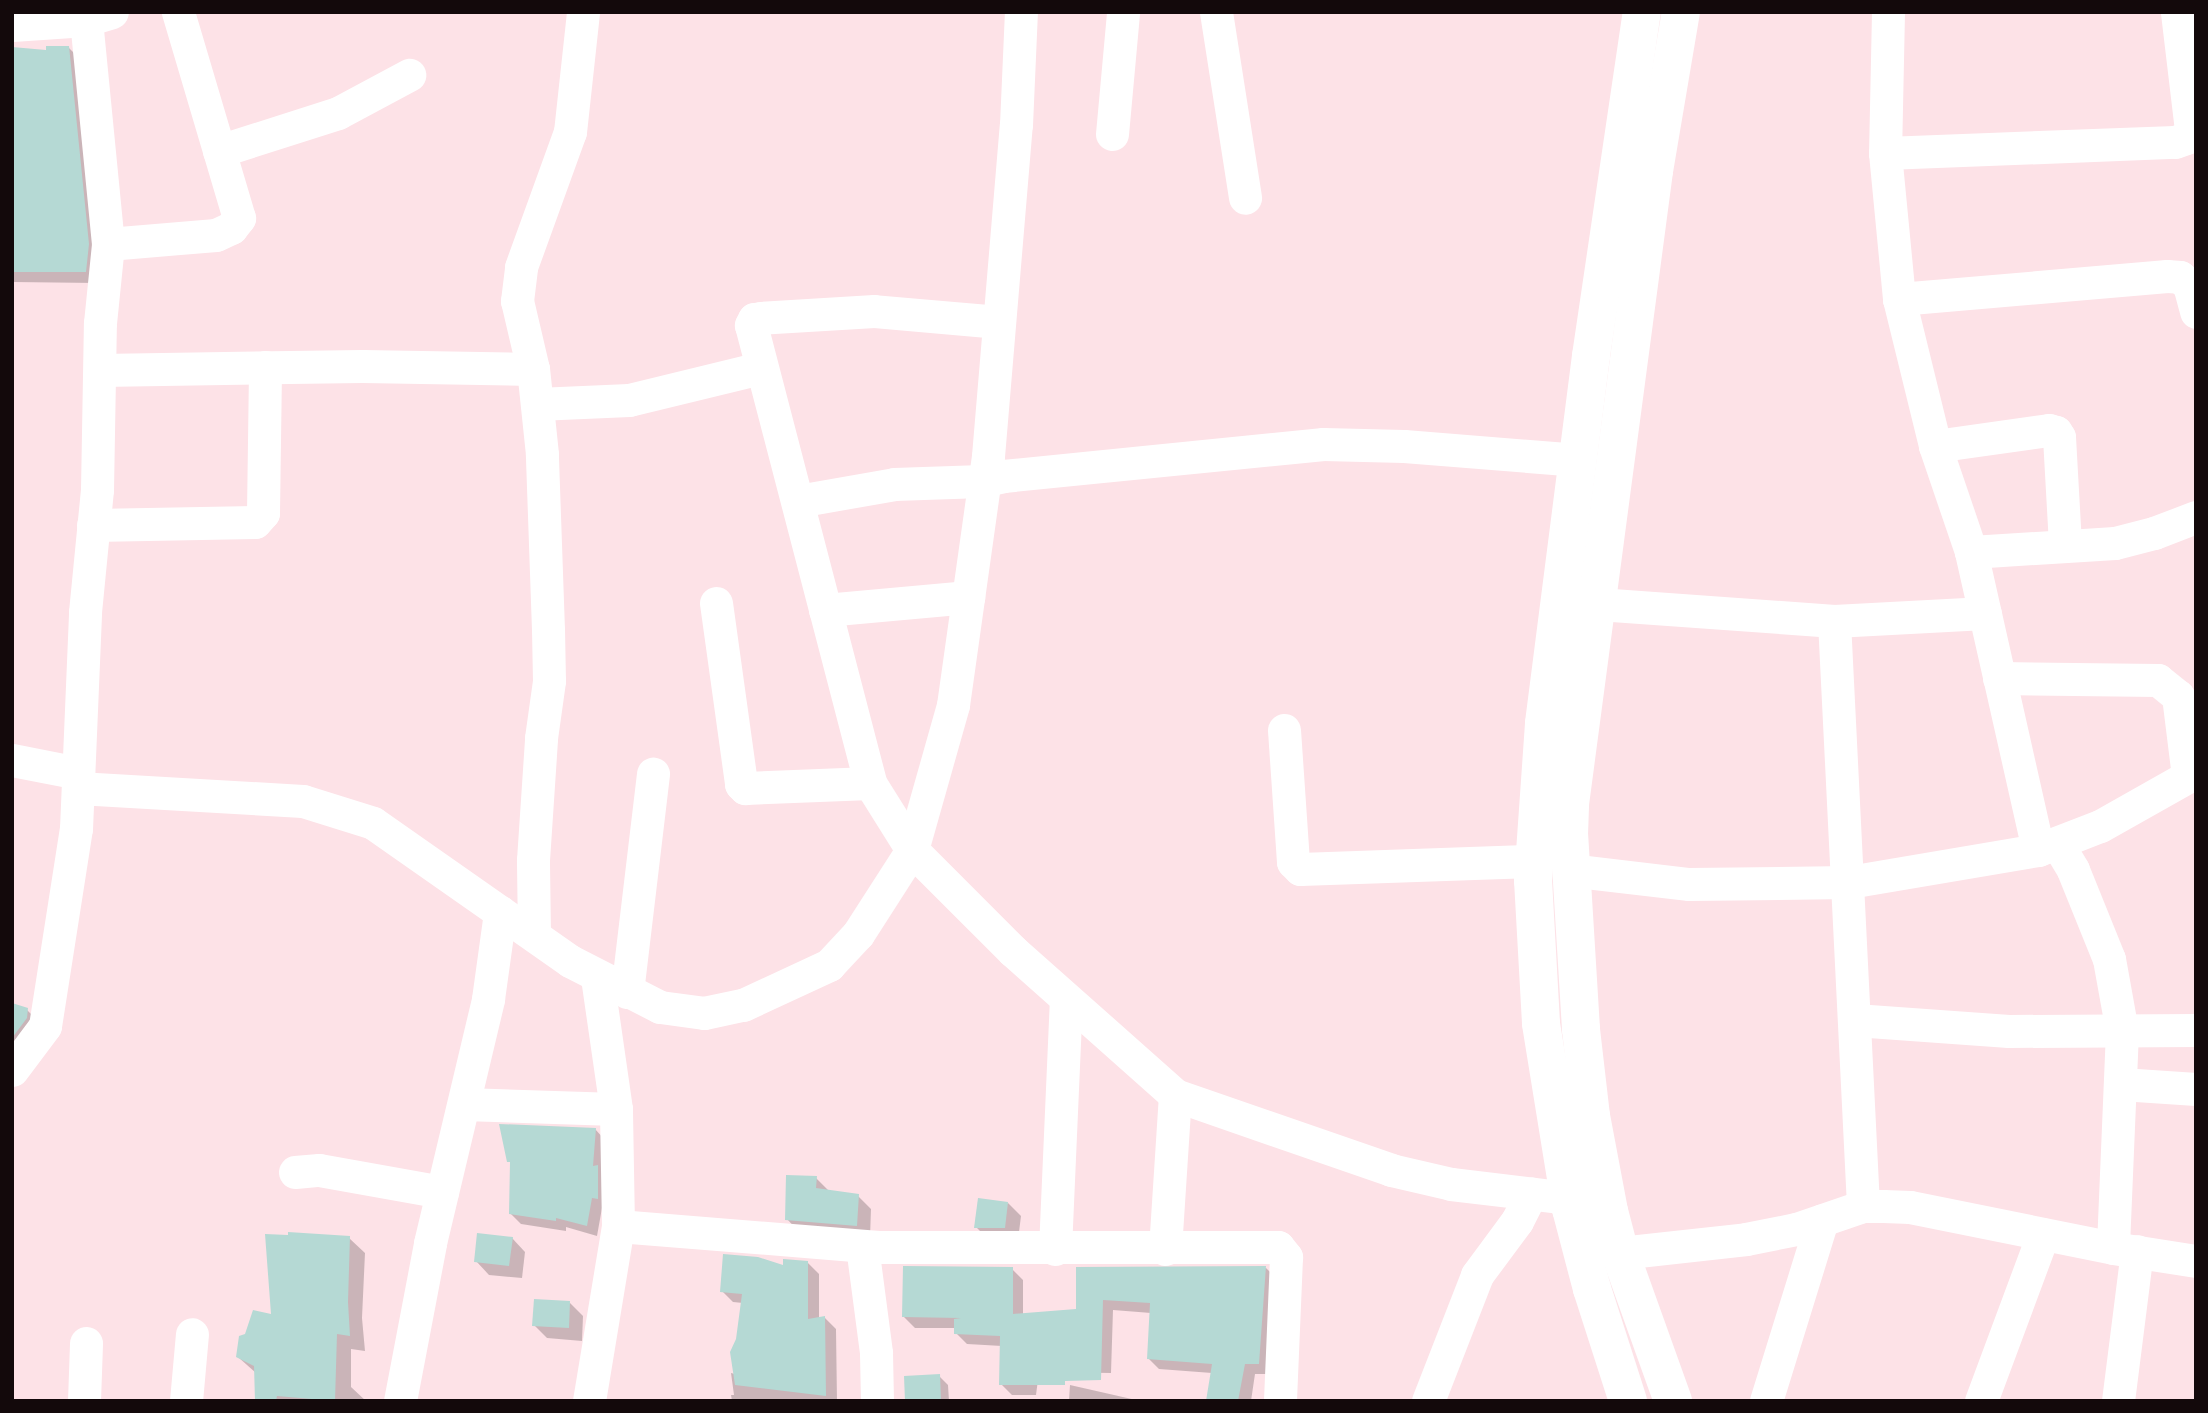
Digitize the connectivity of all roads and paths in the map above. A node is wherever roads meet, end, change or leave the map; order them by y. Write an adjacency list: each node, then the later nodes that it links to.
1 (178, 12): 14 (street)
2 (583, 12): 23 (street)
3 (1021, 12): 20 (street)
4 (1123, 12): 13 (street)
5 (1216, 12): 16 (street)
6 (1642, 12): 27 (main road)
7 (1681, 12): 36 (main road)
8 (1888, 12): 15 (street)
9 (2177, 12): 15 (street)
10 (99, 16): 11 (street); 17 (street)
11 (12, 23)
12 (410, 75): 14 (street)
13 (1112, 134)
14 (219, 151): 17 (street)
15 (1885, 153): 18 (street)
16 (1245, 198)
17 (108, 244): 24 (street)
18 (1899, 299): 19 (street); 26 (street)
19 (2196, 312)
20 (999, 322): 22 (street); 28 (street)
21 (265, 367): 23 (street); 24 (street); 31 (street)
22 (760, 368): 25 (street); 29 (street)
23 (533, 369): 25 (street)
24 (100, 370): 31 (street)
25 (537, 404): 52 (street)
26 (1935, 446): 32 (street); 33 (street)
27 (1578, 460): 28 (street); 49 (main road)
28 (982, 481): 29 (street); 34 (street)
29 (798, 500): 37 (street)
30 (2196, 517): 32 (street)
31 (93, 525): 45 (street)
32 (2065, 546): 33 (street)
33 (1971, 552): 38 (street)
34 (968, 597): 37 (street); 48 (street)
35 (716, 603): 46 (street)
36 (1598, 604): 39 (street); 49 (main road)
37 (825, 610): 46 (street)
38 (1984, 612): 39 (street); 40 (street)
39 (1834, 621): 50 (street)
40 (1999, 678): 44 (street); 47 (street)
41 (1284, 730): 49 (street)
42 (12, 760): 45 (street)
43 (653, 774): 54 (street)
44 (2192, 774): 47 (street)
45 (78, 781): 51 (street); 59 (street)
46 (870, 783): 48 (street)
47 (2047, 846): 50 (street); 58 (street)
48 (912, 850): 54 (street); 55 (street)
49 (1551, 865): 50 (street); 68 (main road); 77 (main road)
50 (1849, 882): 56 (street)
51 (500, 912): 52 (street); 63 (street)
52 (534, 935): 53 (street)
53 (597, 977): 54 (street); 64 (street)
54 (627, 992)
55 (1066, 1001): 62 (street); 74 (street)
56 (1855, 1020): 58 (street); 69 (street)
57 (2196, 1030): 58 (street)
58 (2122, 1031): 60 (street)
59 (12, 1070)
60 (2121, 1084): 61 (street); 76 (street)
61 (2196, 1089)
62 (1175, 1094): 67 (street); 75 (street)
63 (464, 1104): 64 (street); 66 (street)
64 (616, 1110): 71 (street)
65 (295, 1172): 66 (street)
66 (442, 1192): 83 (street)
67 (1531, 1194): 68 (street); 87 (street)
68 (1569, 1198): 88 (main road)
69 (1863, 1206): 70 (street); 72 (street)
70 (1822, 1220): 77 (street); 90 (street)
71 (618, 1226): 73 (street); 84 (street)
72 (2043, 1234): 76 (street); 91 (street)
73 (862, 1247): 74 (street); 85 (street)
74 (1055, 1249): 75 (street)
75 (1165, 1249): 86 (street)
76 (2125, 1250): 78 (street); 92 (street)
77 (1620, 1253): 89 (main road)
78 (2196, 1261)
79 (192, 1334): 82 (street)
80 (86, 1343): 81 (street)
81 (84, 1401)
82 (186, 1401)
83 (400, 1401)
84 (589, 1401)
85 (877, 1401)
86 (1280, 1401)
87 (1428, 1401)
88 (1628, 1401)
89 (1672, 1401)
90 (1766, 1401)
91 (1981, 1401)
92 (2118, 1401)

